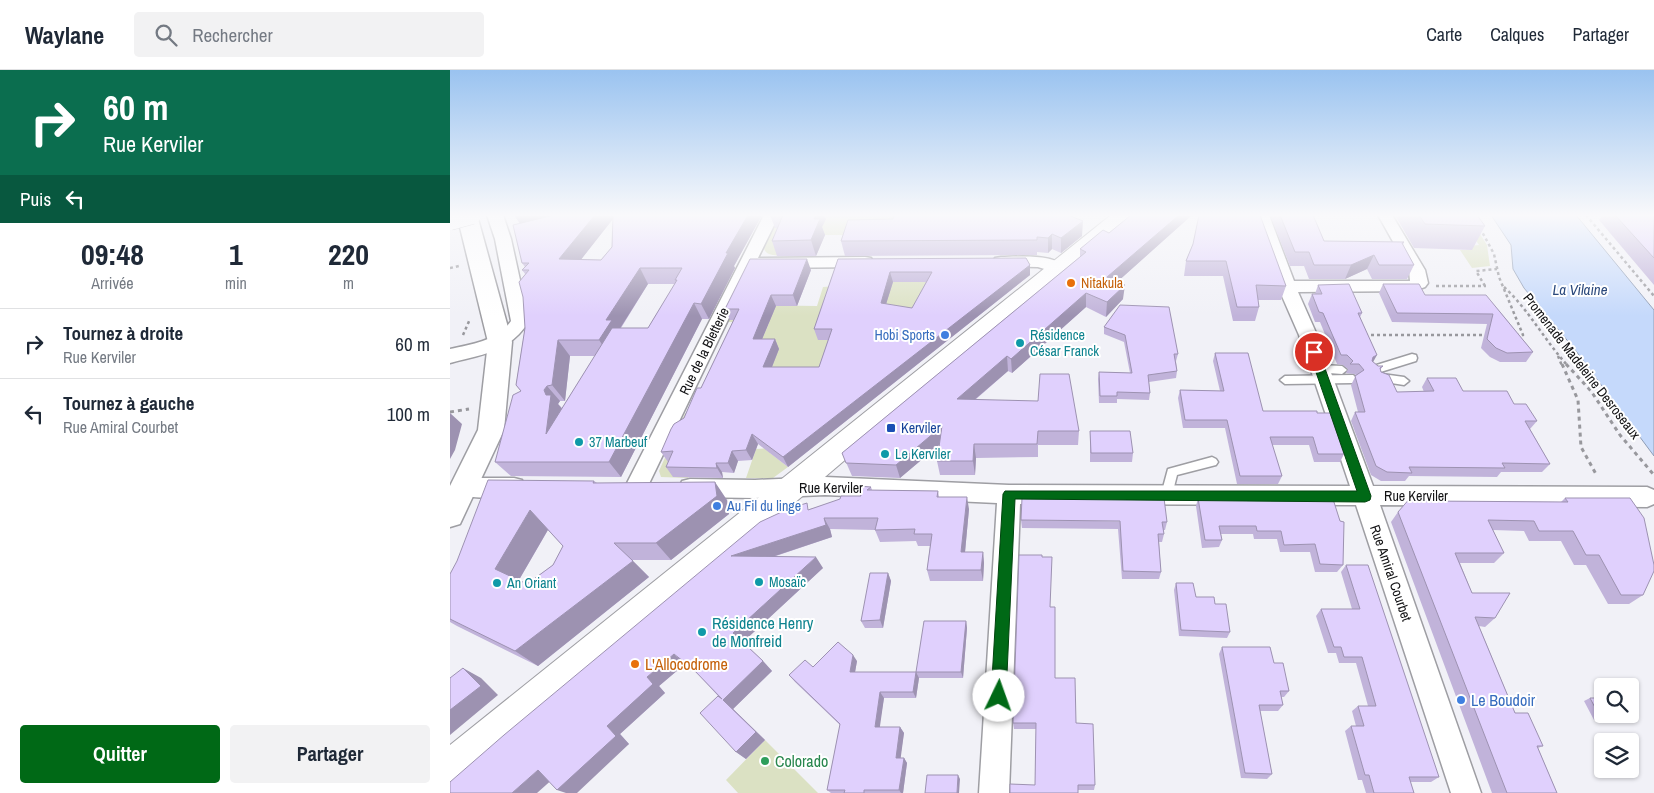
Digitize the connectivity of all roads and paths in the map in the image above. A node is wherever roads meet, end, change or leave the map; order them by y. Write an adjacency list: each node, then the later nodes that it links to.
1 (476, 249): 26 (street)
2 (512, 249): 26 (street)
3 (755, 249): 12 (street, Rue de la Bletterie)
4 (1081, 249): 15 (main road)
5 (1273, 249): 20 (street, Rue Amiral Courbet)
6 (1405, 249): 18 (street)
7 (1491, 249): 16 (path, Promenade Madeleine Desroseaux)
8 (1614, 249): 21 (path)
9 (457, 257): 17 (path)
10 (884, 262): 12 (street)
11 (981, 262): 15 (street)
12 (748, 263): 43 (street, Rue de la Bletterie)
13 (455, 267): 14 (path)
14 (450, 268)
15 (1057, 268): 44 (main road)
16 (1497, 269): 18 (path); 19 (path, Promenade Madeleine Desroseaux)
17 (461, 274)
18 (1419, 282): 20 (street)
19 (1502, 284): 25 (path); 27 (path, Promenade Madeleine Desroseaux)
20 (1287, 286): 32 (street, Rue Amiral Courbet)
21 (1654, 296)
22 (468, 314): 28 (path)
23 (1357, 335): 24 (path)
24 (1494, 335)
25 (1513, 335)
26 (500, 342): 28 (street); 37 (street)
27 (1556, 353): 40 (path, Promenade Madeleine Desroseaux); 48 (path)
28 (454, 355)
29 (1412, 358): 31 (lane)
30 (1342, 370): 32 (lane)
31 (1374, 370)
32 (1322, 374): 34 (lane); 35 (lane); 47 (street, Rue Amiral Courbet)
33 (1382, 378): 36 (lane)
34 (1353, 379)
35 (1286, 380)
36 (1404, 381)
37 (489, 404): 38 (path); 41 (street)
38 (450, 412)
39 (1212, 462): 46 (lane)
40 (1654, 475)
41 (464, 487): 42 (street); 50 (street)
42 (530, 487)
43 (644, 487): 44 (street, Rue Kerviler)
44 (791, 488): 45 (street, Rue Kerviler); 51 (main road)
45 (1009, 494): 46 (street, Rue Kerviler); 52 (street)
46 (1167, 495): 47 (street, Rue Kerviler)
47 (1365, 496): 48 (street, Rue Kerviler); 53 (street, Rue Amiral Courbet)
48 (1608, 496): 49 (street, Rue Kerviler)
49 (1647, 497)
50 (450, 516)
51 (451, 769)
52 (994, 793)
53 (1466, 793)

